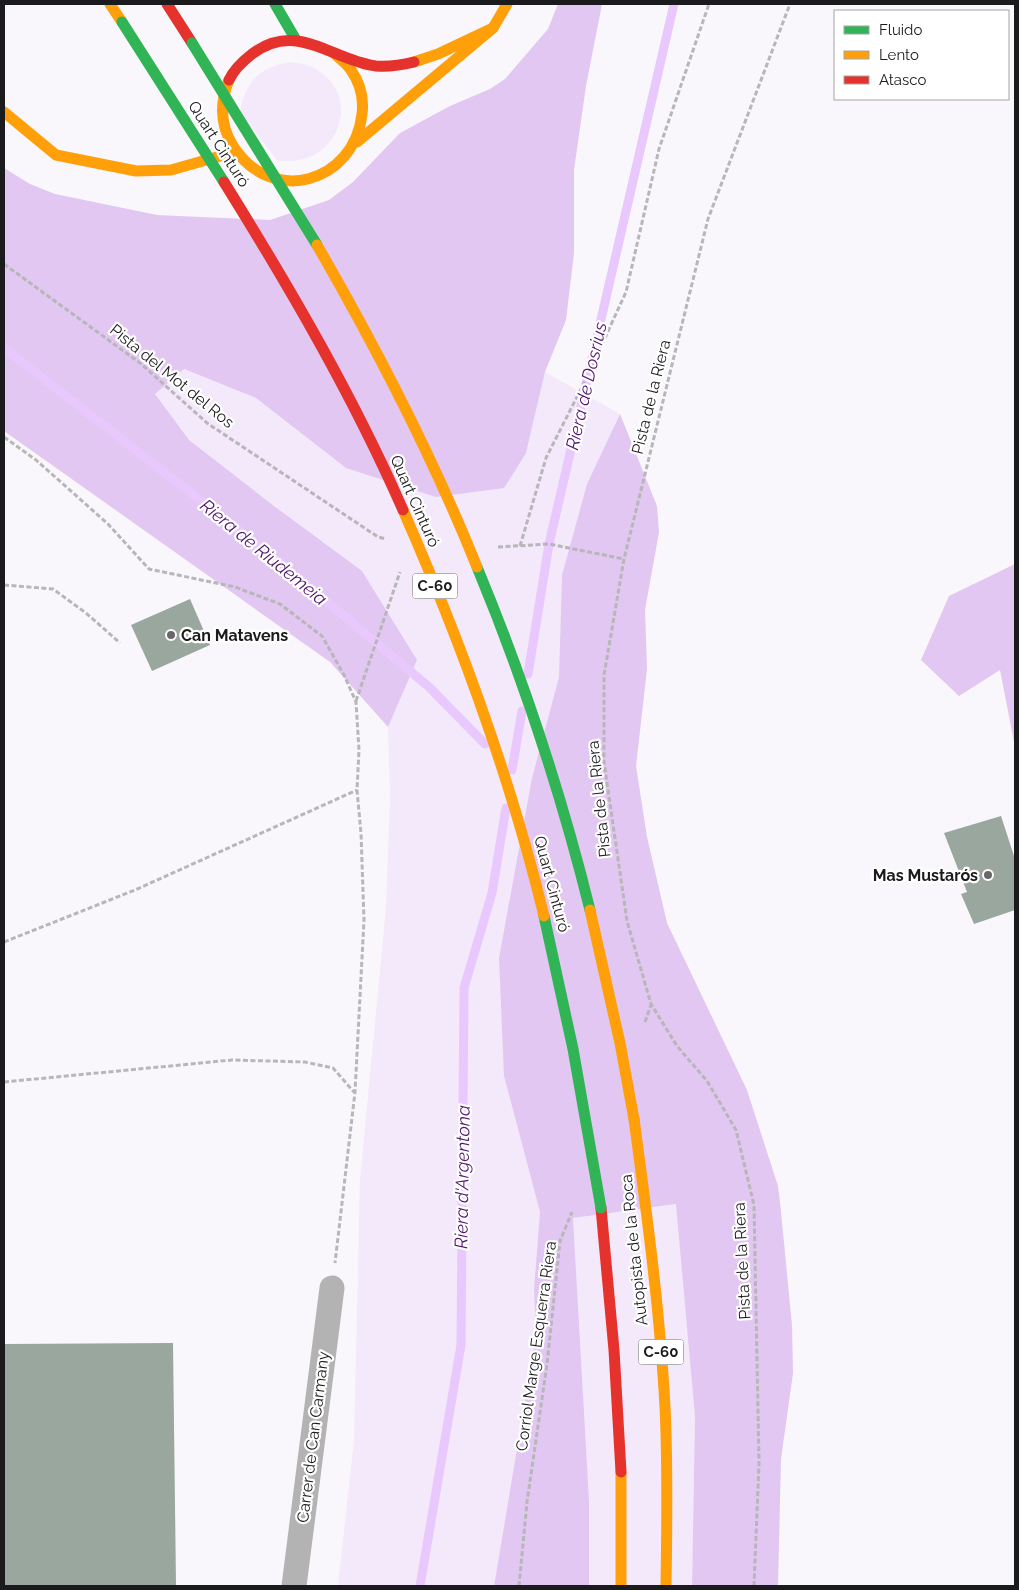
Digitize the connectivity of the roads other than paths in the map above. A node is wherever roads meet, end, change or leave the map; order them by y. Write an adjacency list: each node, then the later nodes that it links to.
1 (110, 4): 12 (main road, Quart Cinturó / C-60, bridge)
2 (167, 4): 11 (main road, Quart Cinturó / C-60, bridge)
3 (275, 4): 6 (main road)
4 (507, 4): 5 (main road)
5 (493, 28): 7 (main road); 9 (main road)
6 (296, 40): 7 (main road); 10 (main road)
7 (335, 54): 9 (main road)
8 (4, 112): 10 (main road)
9 (357, 142): 10 (main road)
10 (234, 152)
11 (634, 1120): 16 (main road, Autopista de la Roca / C-60)
12 (601, 1208): 15 (main road, Autopista de la Roca / C-60)
13 (332, 1288): 14 (street, Carrer de Can Carmany)
14 (294, 1586)
15 (621, 1586)
16 (666, 1586)

